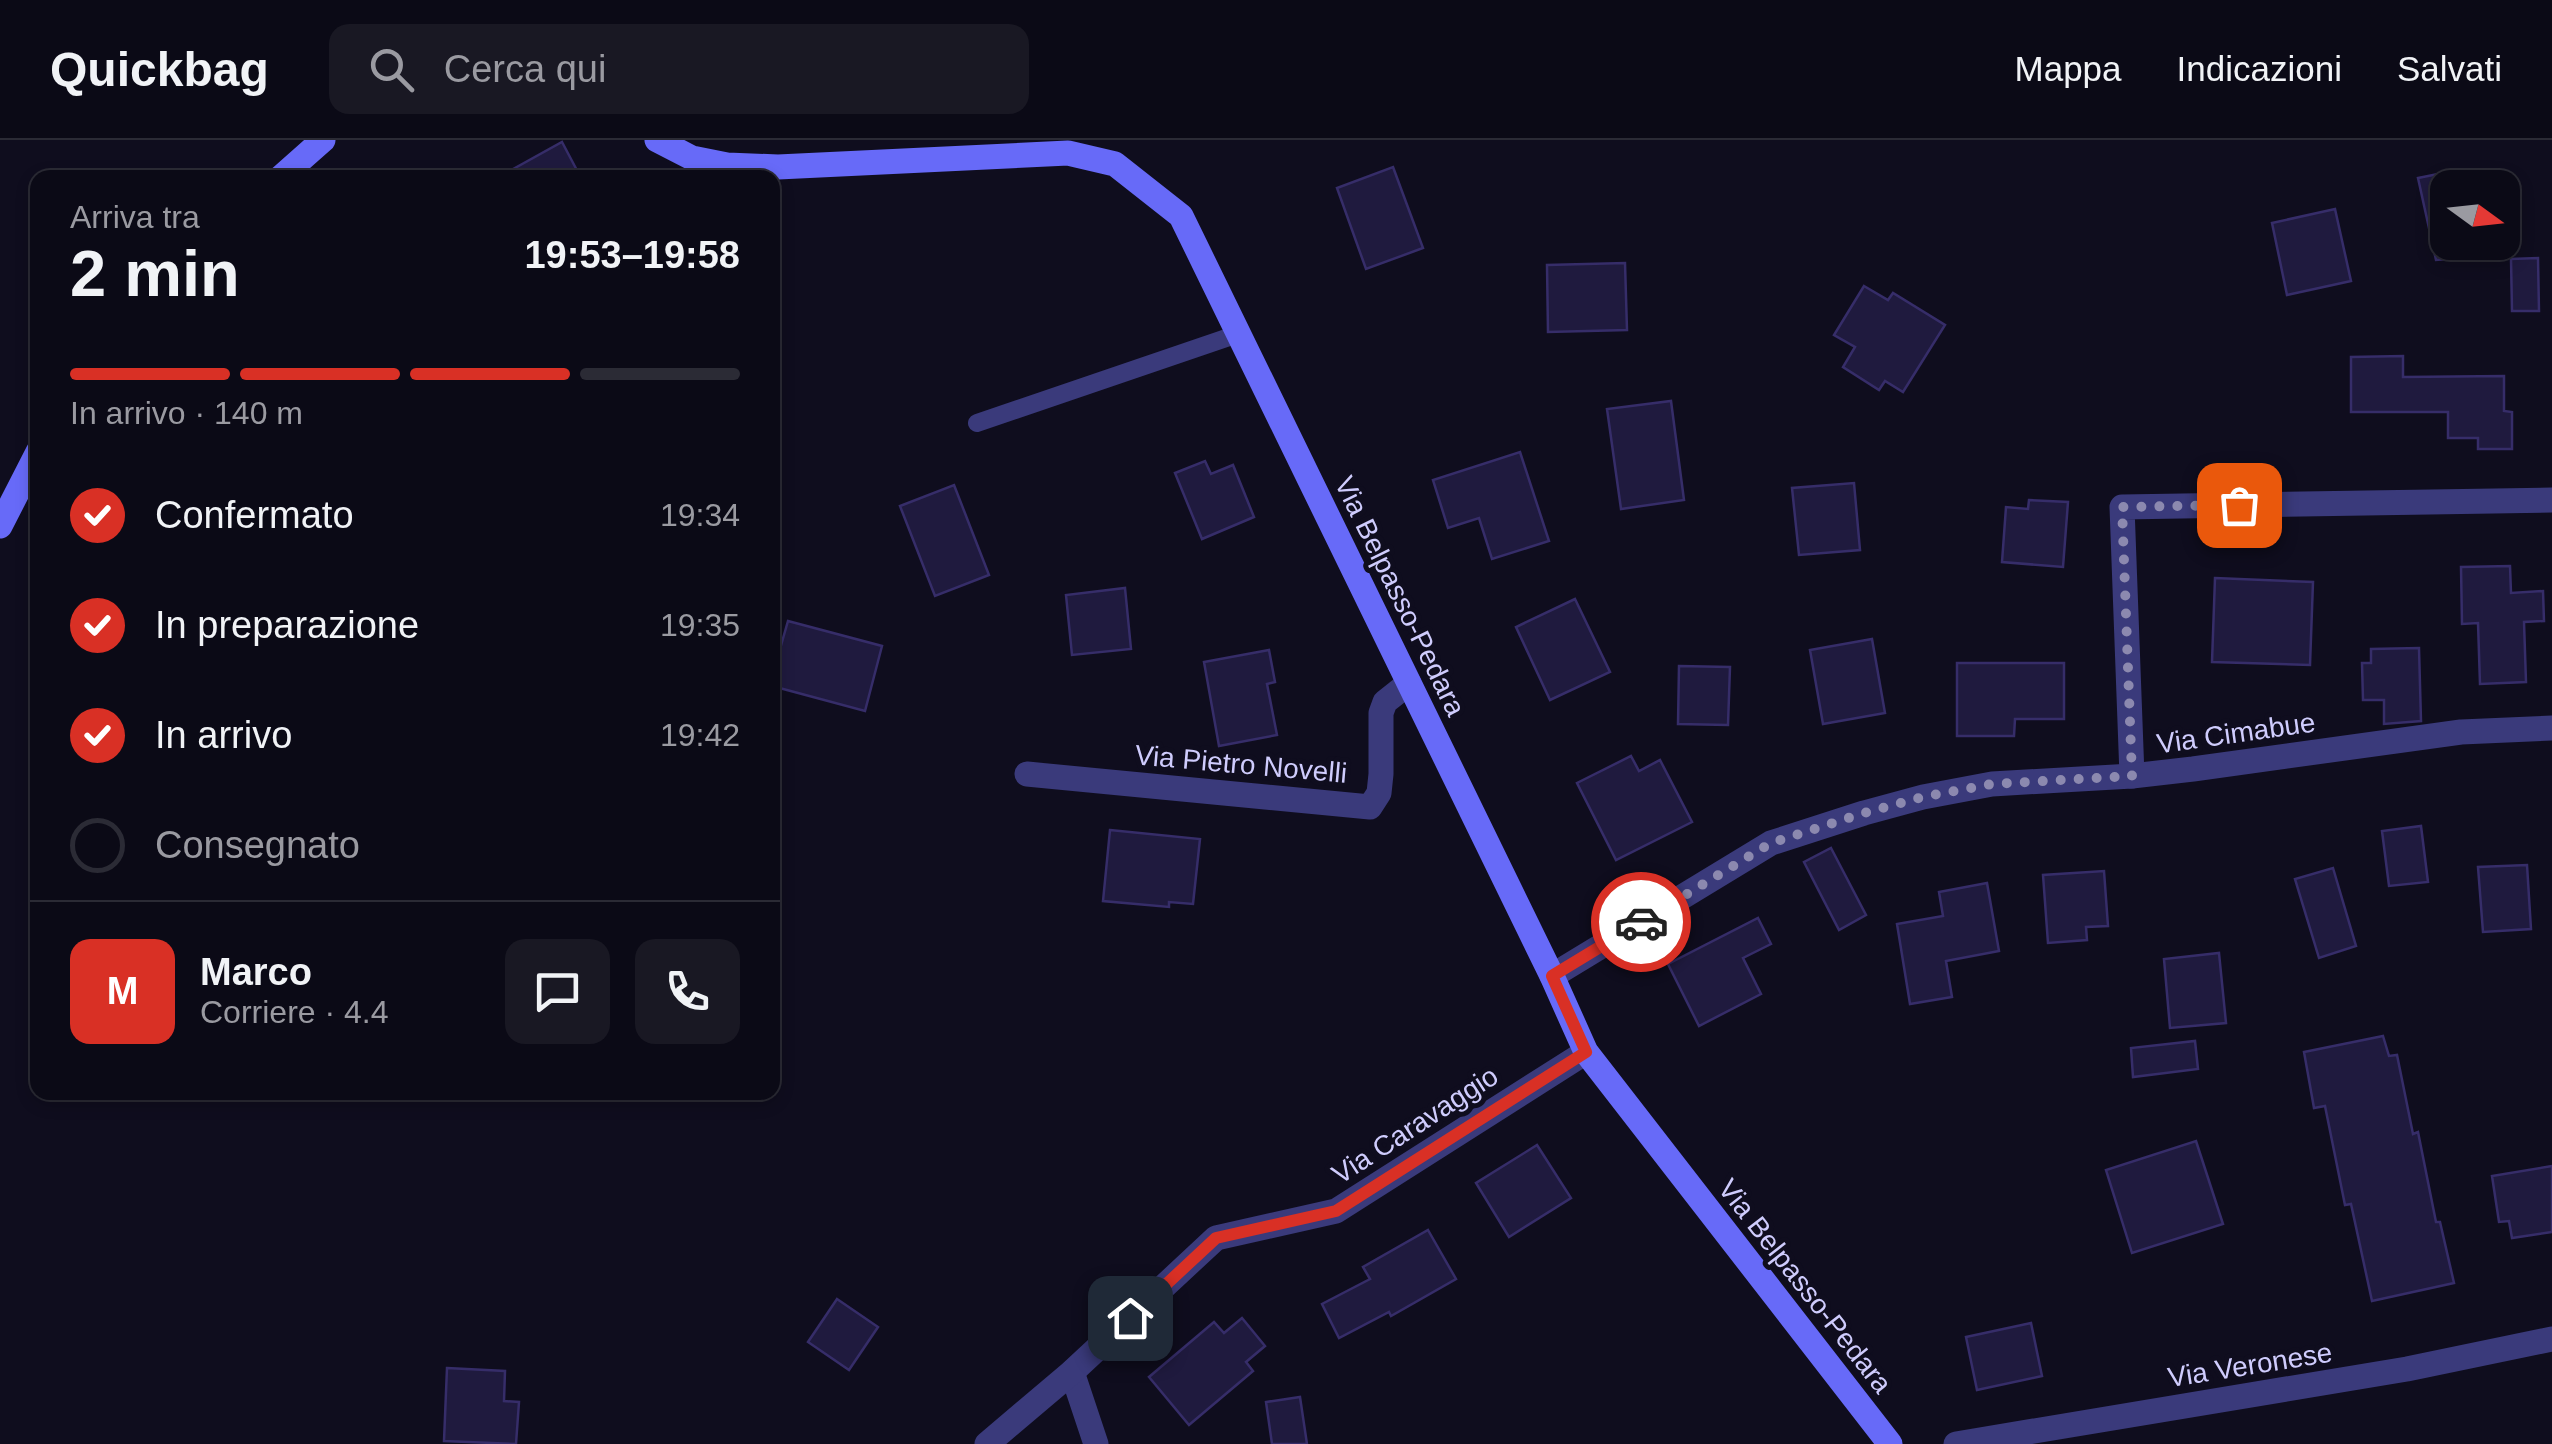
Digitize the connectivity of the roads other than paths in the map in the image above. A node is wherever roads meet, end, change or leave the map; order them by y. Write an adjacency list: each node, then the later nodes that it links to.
1 (323, 140): 3 (street)
2 (657, 140): 4 (street, Via Belpasso-Pedara)
3 (289, 170)
4 (1238, 334): 5 (lane); 9 (street, Via Belpasso-Pedara)
5 (977, 422)
6 (30, 466): 8 (street)
7 (2552, 500): 12 (street)
8 (0, 526)
9 (1408, 683): 11 (street, Via Pietro Novelli); 13 (street, Via Belpasso-Pedara)
10 (2552, 728): 12 (street, Via Cimabue)
11 (1027, 774)
12 (2132, 776): 13 (street, Via Cimabue)
13 (1552, 976): 14 (street, Via Belpasso-Pedara)
14 (1586, 1052): 16 (street, Via Caravaggio); 19 (street, Via Belpasso-Pedara)
15 (2552, 1339): 20 (street, Via Veronese)
16 (1072, 1372): 17 (street, Via Caravaggio); 18 (street)
17 (987, 1444)
18 (1096, 1444)
19 (1890, 1444)
20 (1956, 1444)

